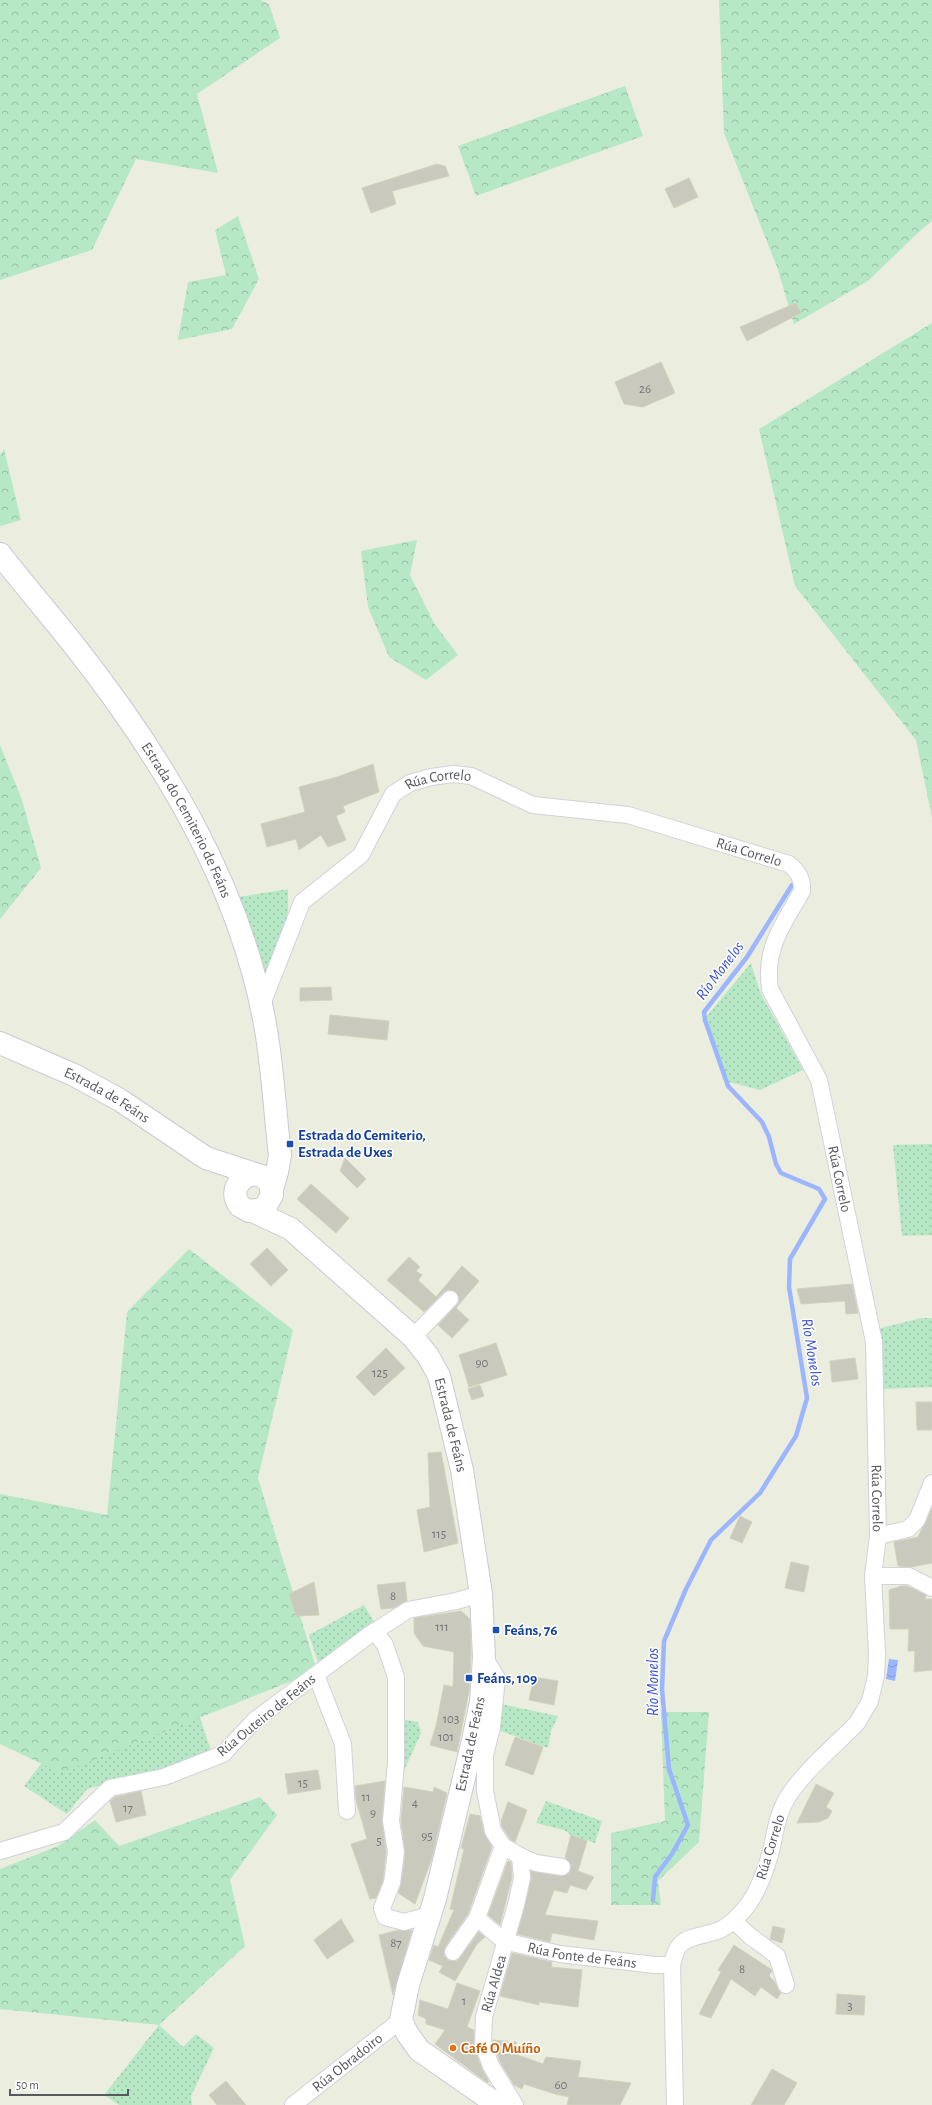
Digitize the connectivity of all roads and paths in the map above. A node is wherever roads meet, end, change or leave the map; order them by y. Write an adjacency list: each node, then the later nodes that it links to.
1 (0, 554): 2 (street, Estrada do Cemiterio de Feáns)
2 (261, 1007): 5 (street, Estrada do Cemiterio de Feáns); 12 (street, Rúa Correlo)
3 (0, 1044): 4 (street, Estrada de Feáns)
4 (206, 1158): 5 (street, Estrada de Feáns); 6 (street, Estrada de Feáns)
5 (264, 1184): 6 (street); 7 (street); 8 (street, Estrada de Feáns)
6 (236, 1197): 7 (street, Estrada de Feáns)
7 (254, 1212): 8 (street, Estrada de Feáns)
8 (291, 1229): 10 (street, Estrada de Feáns)
9 (450, 1299): 10 (street)
10 (413, 1337): 15 (street, Estrada de Feáns)
11 (932, 1483): 12 (street)
12 (878, 1536): 13 (street, Rúa Correlo)
13 (873, 1576): 14 (street); 26 (street, Rúa Correlo)
14 (932, 1588)
15 (481, 1594): 16 (street, Rúa Outeiro de Feáns); 17 (street, Estrada de Feáns)
16 (375, 1631): 18 (street, Rúa Outeiro de Feáns); 24 (street)
17 (484, 1657): 20 (street); 24 (street, Estrada de Feáns)
18 (316, 1675): 19 (street); 21 (street, Rúa Outeiro de Feáns)
19 (347, 1811)
20 (503, 1846): 22 (street); 25 (street)
21 (0, 1851)
22 (520, 1856): 23 (street); 27 (street, Rúa Aldea)
23 (562, 1867)
24 (430, 1915): 31 (street, Estrada de Feáns)
25 (477, 1918): 27 (street, Rúa Fonte de Feáns); 28 (street)
26 (734, 1921): 29 (street, Rúa Correlo); 30 (street)
27 (504, 1941): 29 (street, Rúa Fonte de Feáns); 34 (street, Rúa Aldea)
28 (453, 1952)
29 (672, 1965): 35 (street, Rúa Correlo)
30 (786, 1985)
31 (401, 2020): 32 (street, Rúa Obradoiro); 33 (street)
32 (293, 2105)
33 (498, 2105)
34 (515, 2105)
35 (675, 2105)

